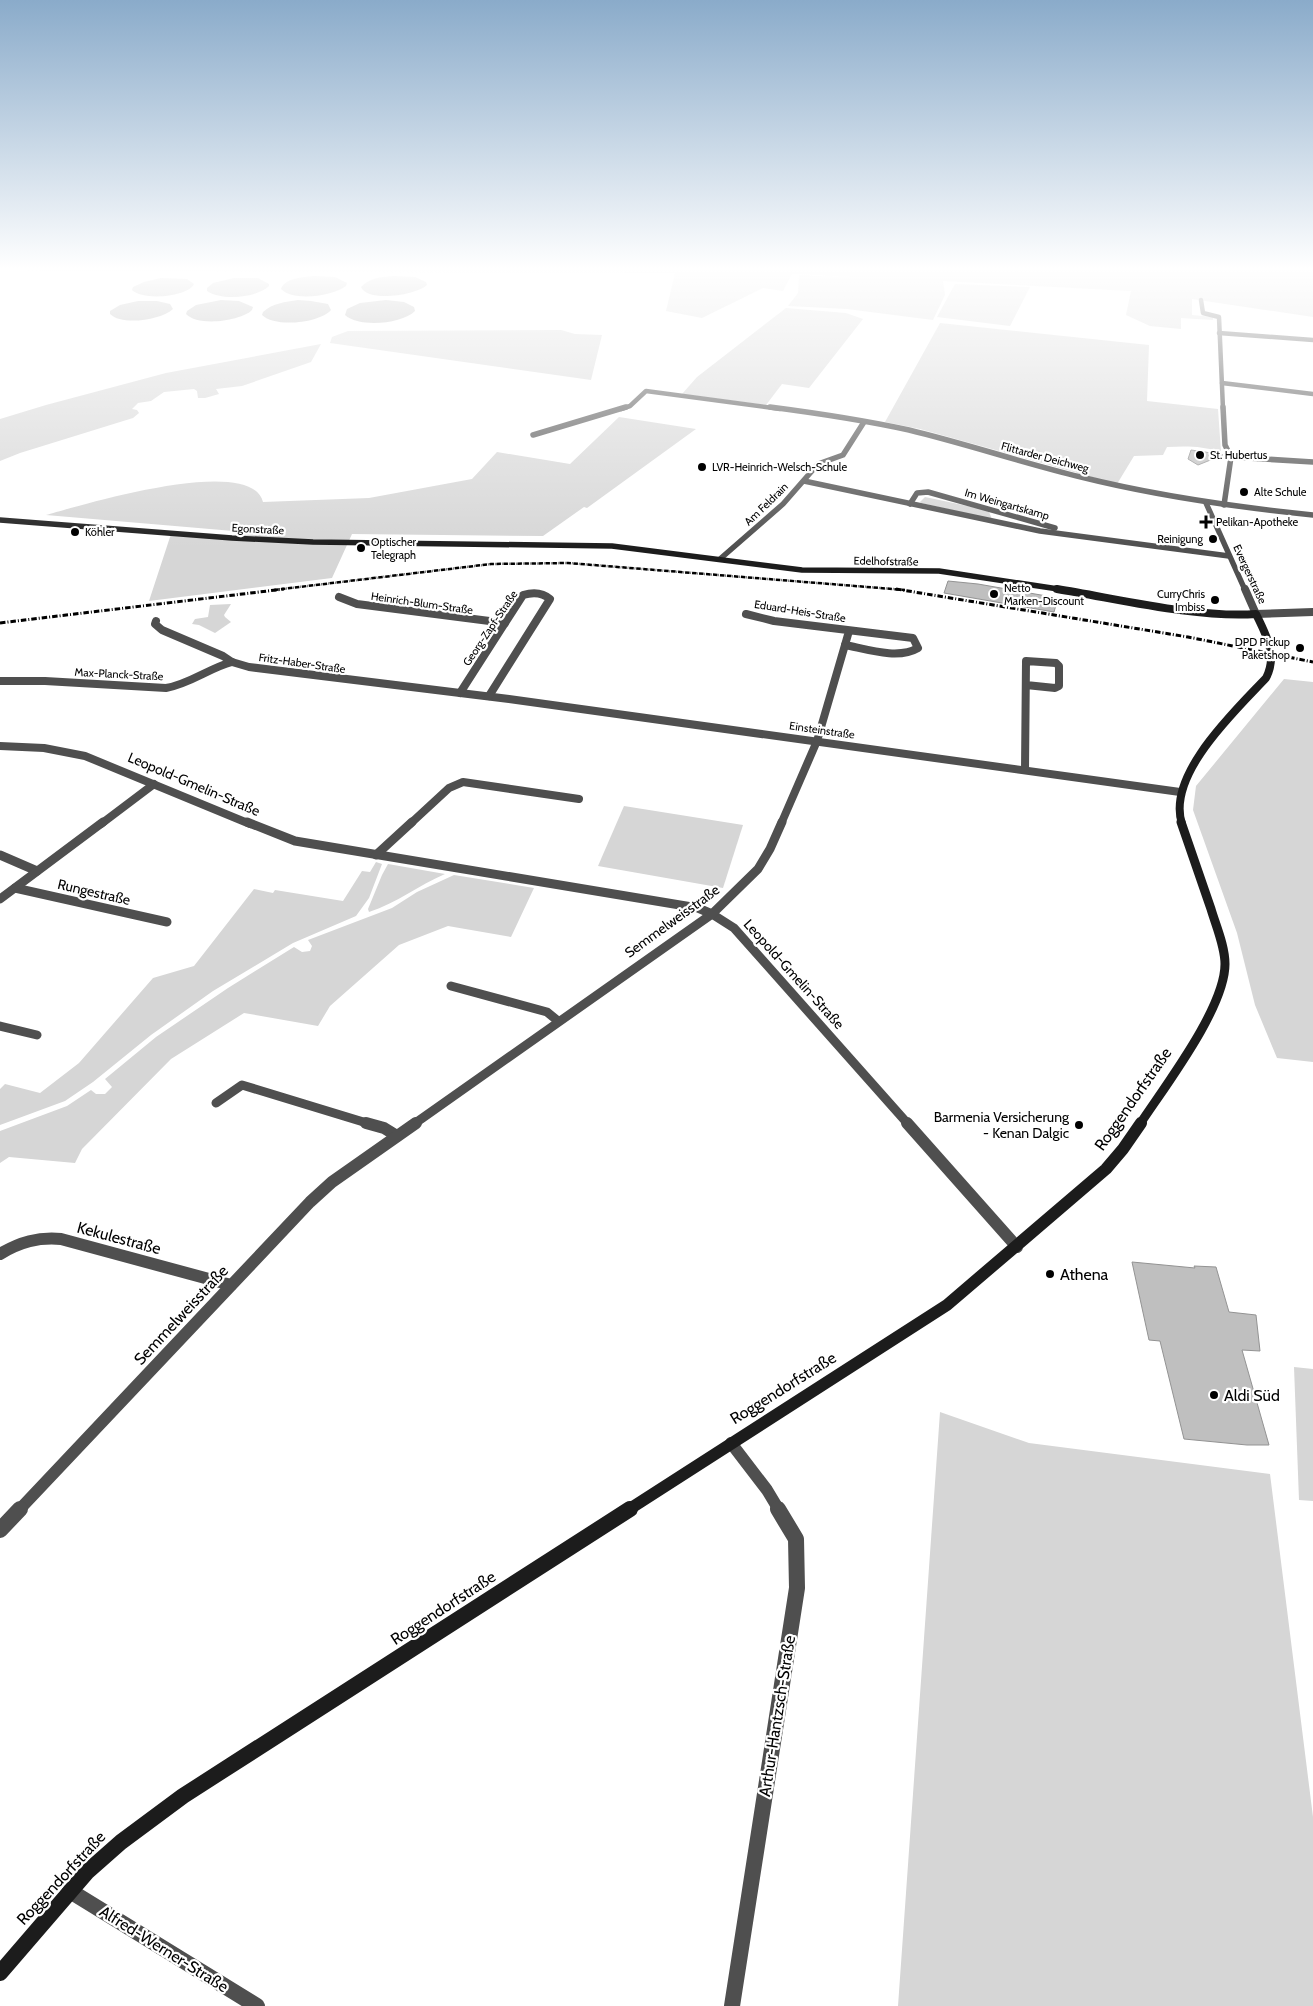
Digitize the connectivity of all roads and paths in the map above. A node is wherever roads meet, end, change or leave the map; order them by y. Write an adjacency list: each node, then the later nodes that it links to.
1 (1221, 361): 2 (street)
2 (1222, 383): 3 (street); 6 (street)
3 (1313, 394)
4 (864, 422): 5 (street, Flittarder Deichweg); 8 (street, Am Feldrain); 9 (street, Flittarder Deichweg)
5 (533, 435)
6 (1231, 457): 7 (street); 11 (street)
7 (1313, 462)
8 (804, 481): 10 (street, Im Weingartskamp); 17 (street, Am Feldrain)
9 (1206, 503): 11 (street, Flittarder Deichweg); 16 (street, Evergerstraße)
10 (910, 504): 14 (street, Im Weingartskamp); 14 (street, Im Weingartskamp)
11 (1224, 505): 12 (street, Flittarder Deichweg)
12 (1313, 515)
13 (0, 520): 15 (street, Egonstraße)
14 (1104, 540): 16 (street, Im Weingartskamp)
15 (515, 544): 17 (street, Edelhofstraße)
16 (1229, 556): 21 (street, Evergerstraße)
17 (720, 559): 21 (street, Edelhofstraße)
18 (339, 597): 23 (street, Heinrich-Blum-Straße)
19 (1313, 612): 21 (street)
20 (746, 614): 24 (street, Eduard-Heis-Straße)
21 (1256, 614): 26 (street, Evergerstraße)
22 (156, 621): 27 (street, Fritz-Haber-Straße)
23 (505, 624): 30 (street, Georg-Zapf-Straße); 31 (street, Georg-Zapf-Straße)
24 (849, 631): 25 (street, Eduard-Heis-Straße); 25 (street, Eduard-Heis-Straße)
25 (845, 646): 32 (street, Eduard-Heis-Straße)
26 (1273, 654): 36 (street, Roggendorfstraße)
27 (232, 662): 28 (street, Max-Planck-Straße); 30 (street, Fritz-Haber-Straße)
28 (0, 681)
29 (1026, 685): 29 (street); 34 (street)
30 (460, 693): 31 (street, Einsteinstraße)
31 (489, 696): 32 (street, Einsteinstraße)
32 (817, 741): 34 (street, Einsteinstraße); 43 (street, Semmelweisstraße)
33 (0, 746): 35 (street, Leopold-Gmelin-Straße)
34 (1025, 770): 36 (street, Einsteinstraße)
35 (154, 784): 39 (street, Leopold-Gmelin-Straße); 40 (street, Rungestraße)
36 (1180, 792): 51 (street, Roggendorfstraße)
37 (580, 799): 39 (street)
38 (0, 855): 40 (street)
39 (376, 855): 43 (street, Leopold-Gmelin-Straße)
40 (38, 871): 41 (street, Rungestraße)
41 (15, 888): 42 (street, Rungestraße); 44 (street, Rungestraße)
42 (0, 899)
43 (712, 914): 46 (street, Semmelweisstraße); 51 (street, Leopold-Gmelin-Straße)
44 (167, 922)
45 (451, 986): 46 (street)
46 (558, 1021): 50 (street, Semmelweisstraße)
47 (0, 1026): 48 (street)
48 (37, 1035)
49 (216, 1103): 50 (street)
50 (397, 1136): 53 (street, Semmelweisstraße)
51 (1017, 1246): 54 (street, Roggendorfstraße)
52 (0, 1254): 53 (street, Kekulestraße)
53 (231, 1285): 55 (street, Semmelweisstraße)
54 (732, 1442): 56 (street, Roggendorfstraße); 59 (street, Arthur-Hantzsch-Straße)
55 (0, 1530)
56 (70, 1891): 57 (street, Roggendorfstraße); 58 (street, Alfred-Werner-Straße)
57 (0, 1973)
58 (257, 2006)
59 (732, 2006)

